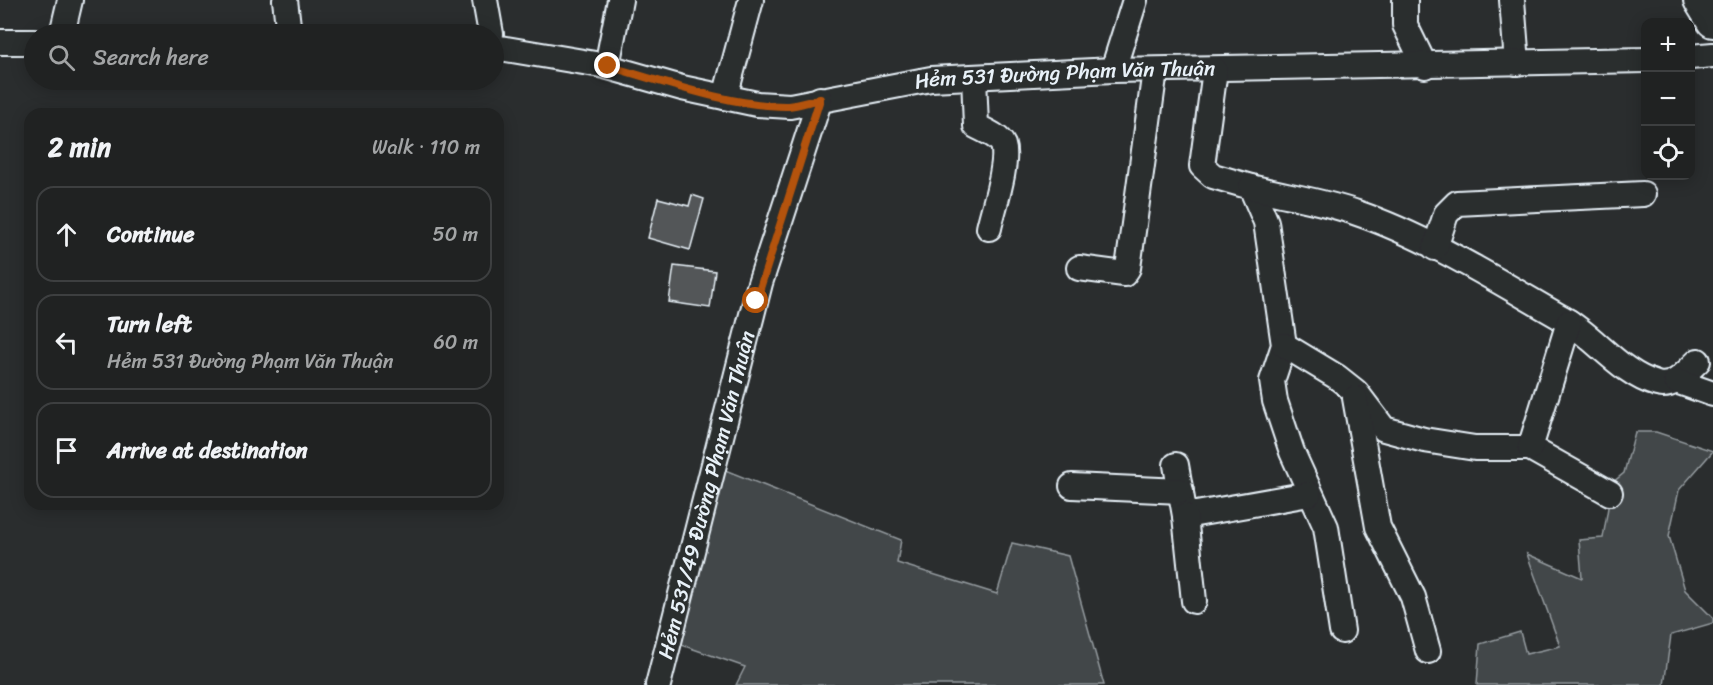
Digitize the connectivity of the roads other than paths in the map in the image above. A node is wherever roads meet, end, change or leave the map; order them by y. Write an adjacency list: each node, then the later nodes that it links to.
1 (70, 0): 11 (street)
2 (285, 0): 12 (street)
3 (485, 0): 13 (street)
4 (620, 0): 21 (street)
5 (751, 0): 27 (street)
6 (1135, 0): 23 (street)
7 (1405, 0): 22 (street)
8 (1512, 0): 20 (street)
9 (1700, 0): 10 (main road)
10 (1713, 21)
11 (64, 24)
12 (288, 24)
13 (489, 24)
14 (0, 42): 15 (street)
15 (24, 42)
16 (504, 48): 21 (street, Hẻm 531 Đường Phạm Văn Thuận)
17 (1713, 55): 18 (street)
18 (1695, 57)
19 (1641, 60): 20 (street, Hẻm 531 Đường Phạm Văn Thuận)
20 (1517, 63): 22 (street, Hẻm 531 Đường Phạm Văn Thuận)
21 (608, 66): 27 (street, Hẻm 531 Đường Phạm Văn Thuận)
22 (1425, 66): 25 (street, Hẻm 531 Đường Phạm Văn Thuận)
23 (1113, 70): 24 (street, Hẻm 531 Đường Phạm Văn Thuận); 26 (street, Hẻm 531 Đường Phạm Văn Thuận)
24 (1155, 70): 25 (street, Hẻm 531 Đường Phạm Văn Thuận); 33 (street)
25 (1215, 70): 29 (street)
26 (974, 77): 28 (street, Hẻm 531 Đường Phạm Văn Thuận); 31 (street)
27 (725, 97): 28 (street, Hẻm 531 Đường Phạm Văn Thuận)
28 (820, 99): 50 (street, Hẻm 531/49 Đường Phạm Văn Thuận)
29 (1251, 187): 32 (street); 35 (street)
30 (1643, 194): 32 (street)
31 (989, 228)
32 (1435, 248): 34 (street)
33 (1079, 268)
34 (1569, 322): 37 (street); 40 (street)
35 (1284, 345): 38 (street); 44 (street)
36 (1698, 361): 37 (street)
37 (1677, 381): 39 (street)
38 (1356, 393): 40 (street); 49 (street)
39 (1713, 394)
40 (1530, 448): 45 (street)
41 (1176, 465): 43 (street)
42 (1072, 486): 43 (street)
43 (1181, 491): 46 (street)
44 (1310, 494): 46 (street); 48 (street)
45 (1610, 494)
46 (1185, 516): 47 (street)
47 (1194, 601)
48 (1342, 631)
49 (1428, 651)
50 (658, 685)

